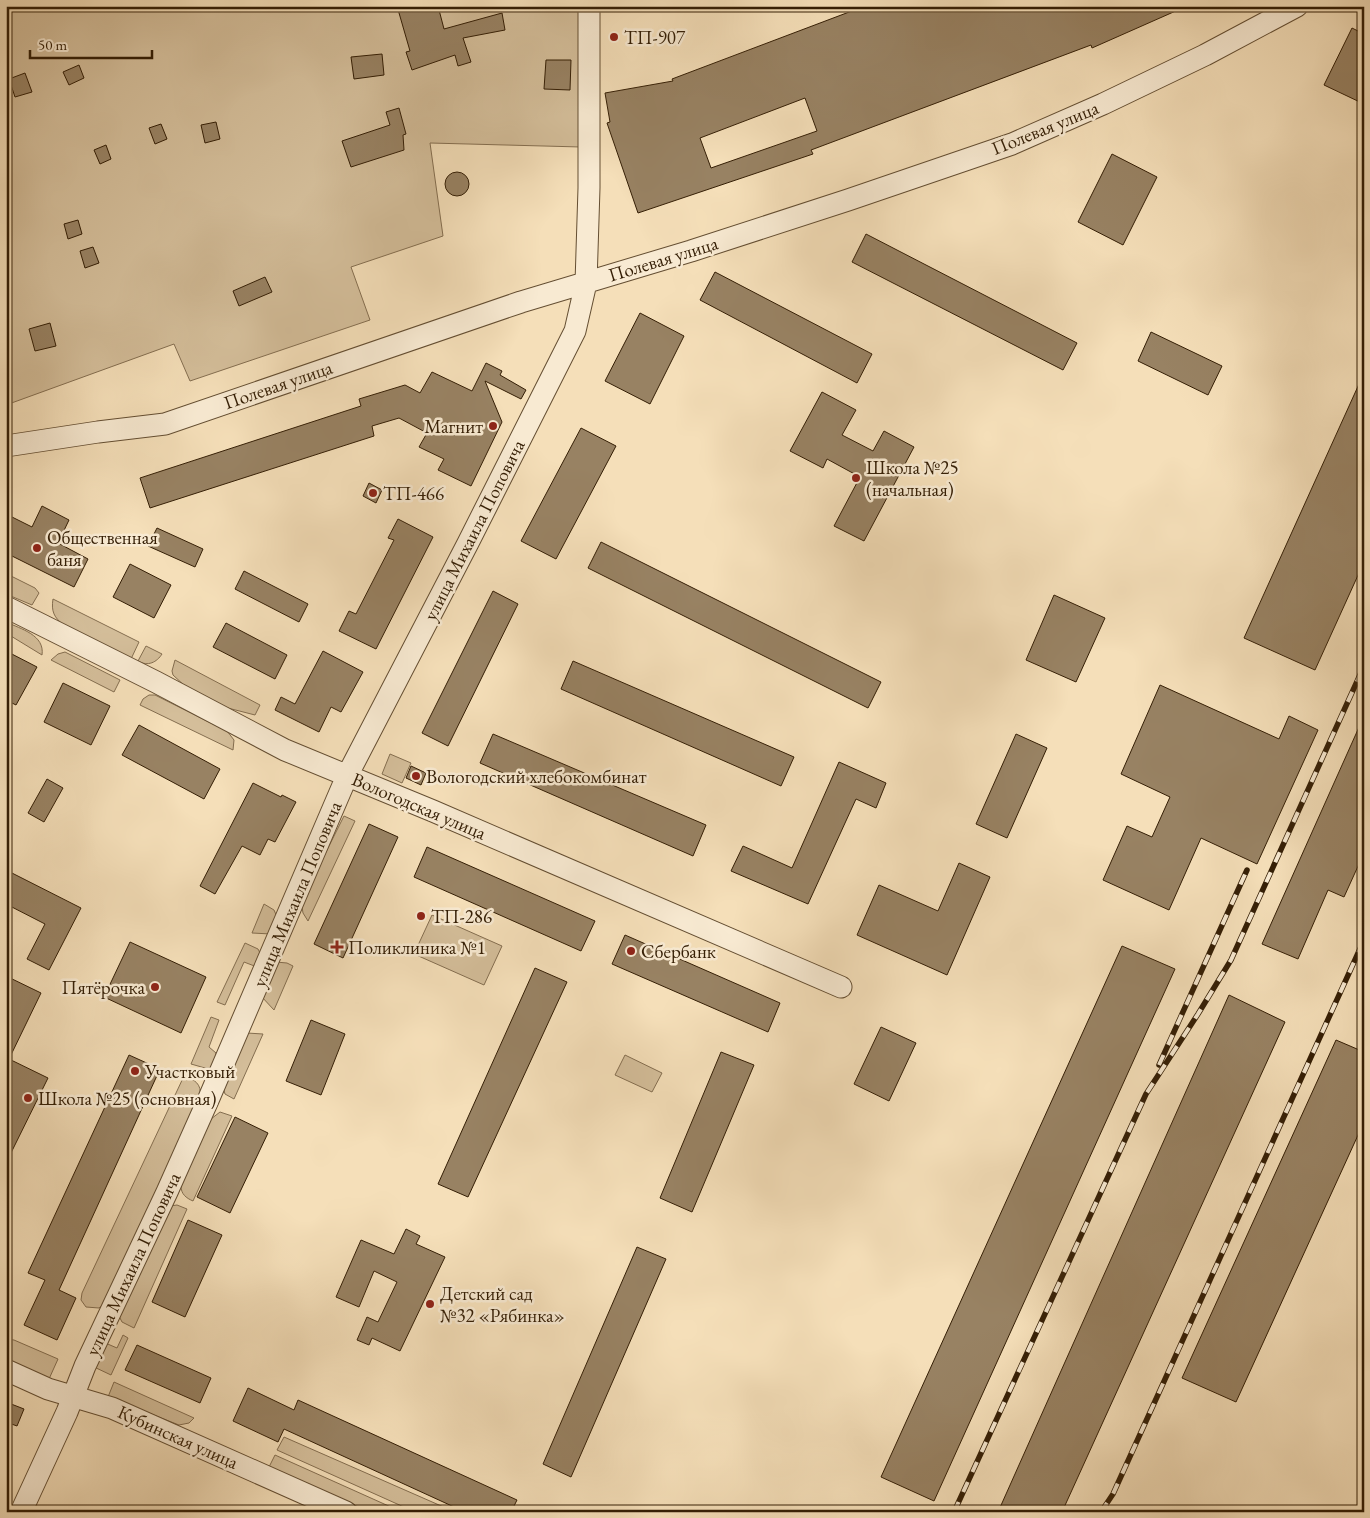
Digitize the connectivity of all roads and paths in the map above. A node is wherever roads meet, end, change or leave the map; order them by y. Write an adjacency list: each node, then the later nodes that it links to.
1 (589, 6): 3 (street, улица Михаила Поповича)
2 (1297, 6): 3 (street, Полевая улица)
3 (586, 283): 4 (street, Полевая улица); 6 (street, улица Михаила Поповича)
4 (6, 446)
5 (6, 607): 6 (street, Вологодская улица)
6 (347, 776): 7 (street, Вологодская улица); 9 (street, улица Михаила Поповича)
7 (841, 987)
8 (6, 1370): 9 (street, Кубинская улица)
9 (72, 1396): 10 (street, улица Михаила Поповича); 11 (street, Кубинская улица)
10 (21, 1512)
11 (346, 1512)

